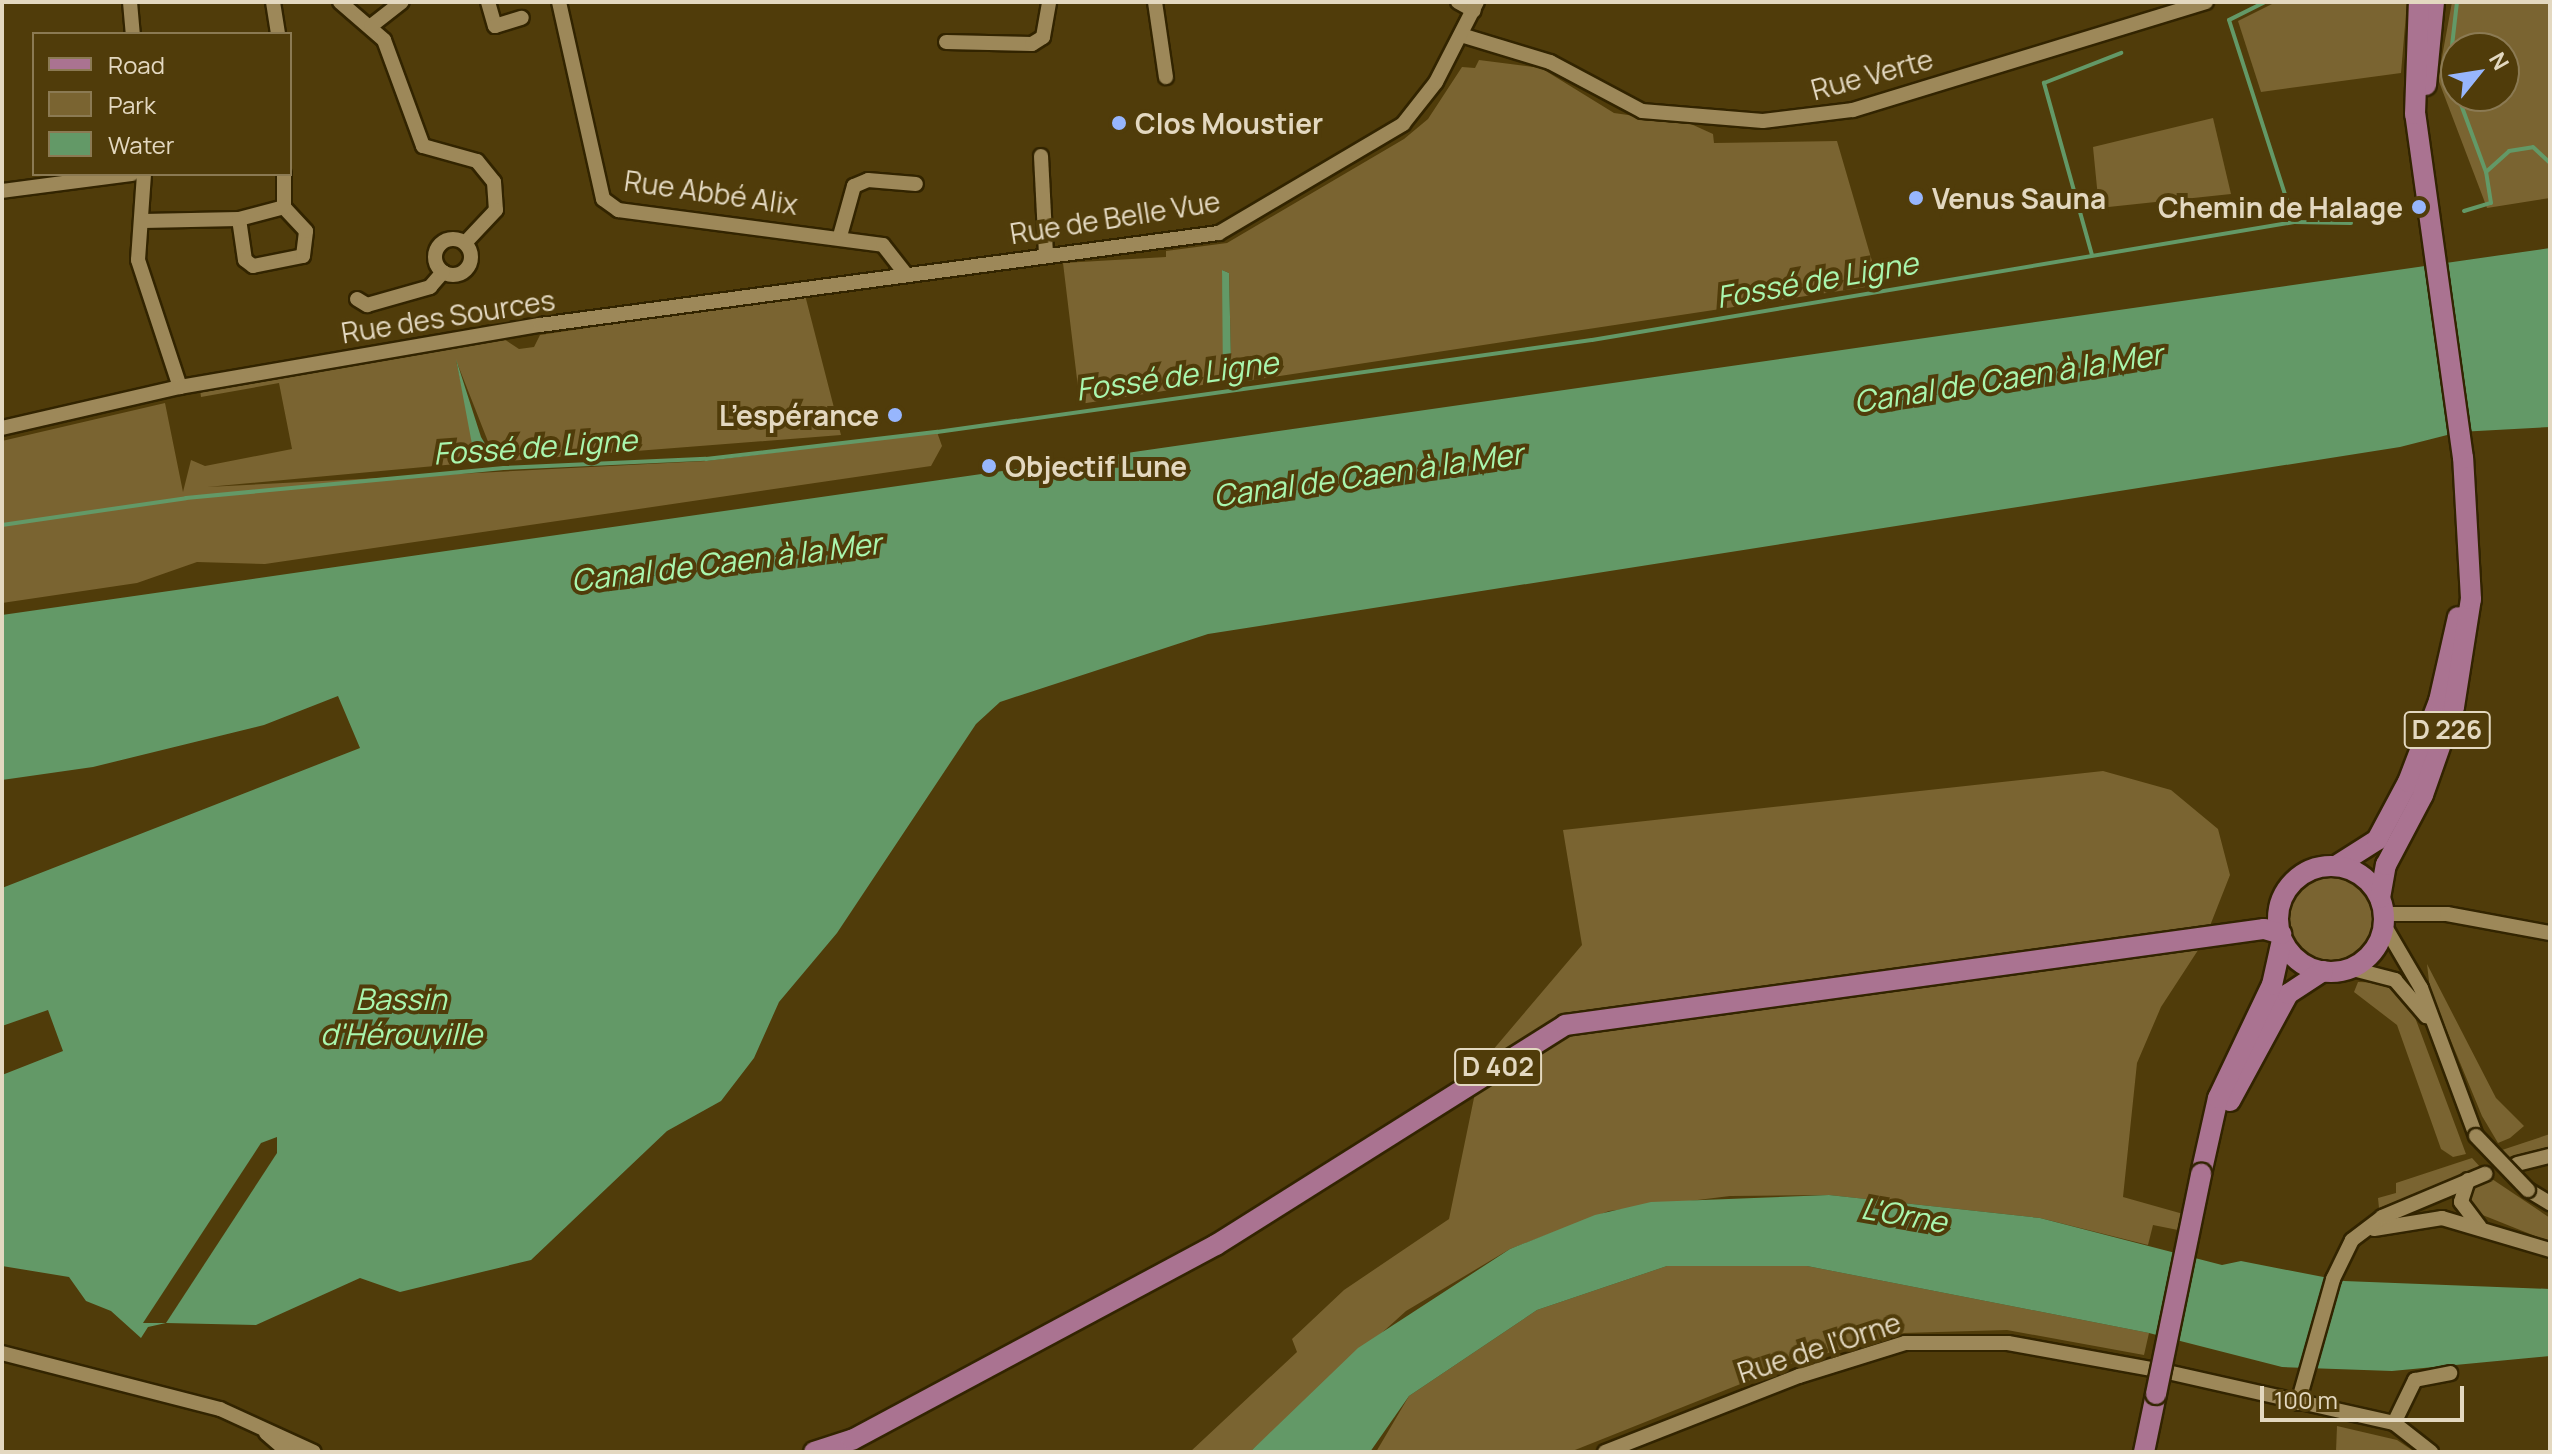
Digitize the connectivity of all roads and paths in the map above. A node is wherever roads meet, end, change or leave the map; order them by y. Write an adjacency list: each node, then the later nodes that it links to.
1 (130, 2): 16 (street)
2 (273, 2): 17 (street)
3 (340, 2): 15 (street)
4 (402, 2): 15 (street)
5 (488, 2): 14 (street)
6 (559, 2): 31 (street, Rue Abbé Alix)
7 (1049, 2): 19 (street)
8 (1155, 2): 20 (street)
9 (1458, 2): 13 (street)
10 (2206, 2): 18 (street, Rue Verte)
11 (2419, 2): 28 (main road, D 226)
12 (2434, 2): 28 (main road, D 226)
13 (1476, 6): 18 (street, Rue de Belle Vue)
14 (522, 18)
15 (371, 26): 32 (street)
16 (133, 32)
17 (278, 32)
18 (1461, 35): 33 (street, Rue de Belle Vue)
19 (946, 42)
20 (1166, 77)
21 (1041, 156): 33 (street)
22 (117, 176): 26 (street)
23 (144, 176): 30 (street)
24 (284, 176): 27 (street)
25 (916, 184): 31 (street)
26 (2, 191)
27 (284, 207): 29 (street); 29 (street)
28 (2430, 217): 39 (main road, D 226)
29 (239, 219): 30 (street)
30 (143, 221): 37 (street)
31 (840, 236): 35 (street, Rue Abbé Alix)
32 (465, 243): 34 (street); 34 (street)
33 (1046, 256): 35 (street, Rue de Belle Vue)
34 (443, 272): 36 (street)
35 (905, 273): 37 (street, Rue des Sources)
36 (357, 299)
37 (180, 387): 38 (street, Rue des Sources)
38 (2, 428)
39 (2468, 550): 40 (main road, D 226); 41 (main road, D 226)
40 (2336, 866): 41 (main road); 42 (main road)
41 (2383, 912): 43 (street); 44 (main road); 46 (street)
42 (2277, 930): 45 (main road); 49 (main road); 65 (main road, D 402)
43 (2550, 933)
44 (2349, 968): 45 (main road); 46 (street)
45 (2323, 971): 49 (main road)
46 (2428, 1018): 52 (street, bridge)
47 (2550, 1156): 48 (street)
48 (2517, 1164)
49 (2201, 1174): 67 (main road, bridge)
50 (2485, 1174): 51 (street)
51 (2468, 1180): 53 (street); 54 (street)
52 (2550, 1203)
53 (2480, 1227): 54 (street); 55 (street)
54 (2359, 1233): 60 (street)
55 (2550, 1250)
56 (2, 1353): 61 (street)
57 (2151, 1369): 66 (street, Rue de l'Orne)
58 (2172, 1373): 60 (street)
59 (2450, 1373): 62 (street)
60 (2298, 1403): 62 (street)
61 (253, 1422): 63 (street); 64 (street)
62 (2394, 1423): 68 (street)
63 (288, 1452)
64 (314, 1452)
65 (814, 1452)
66 (1605, 1452)
67 (2144, 1452)
68 (2431, 1452)

